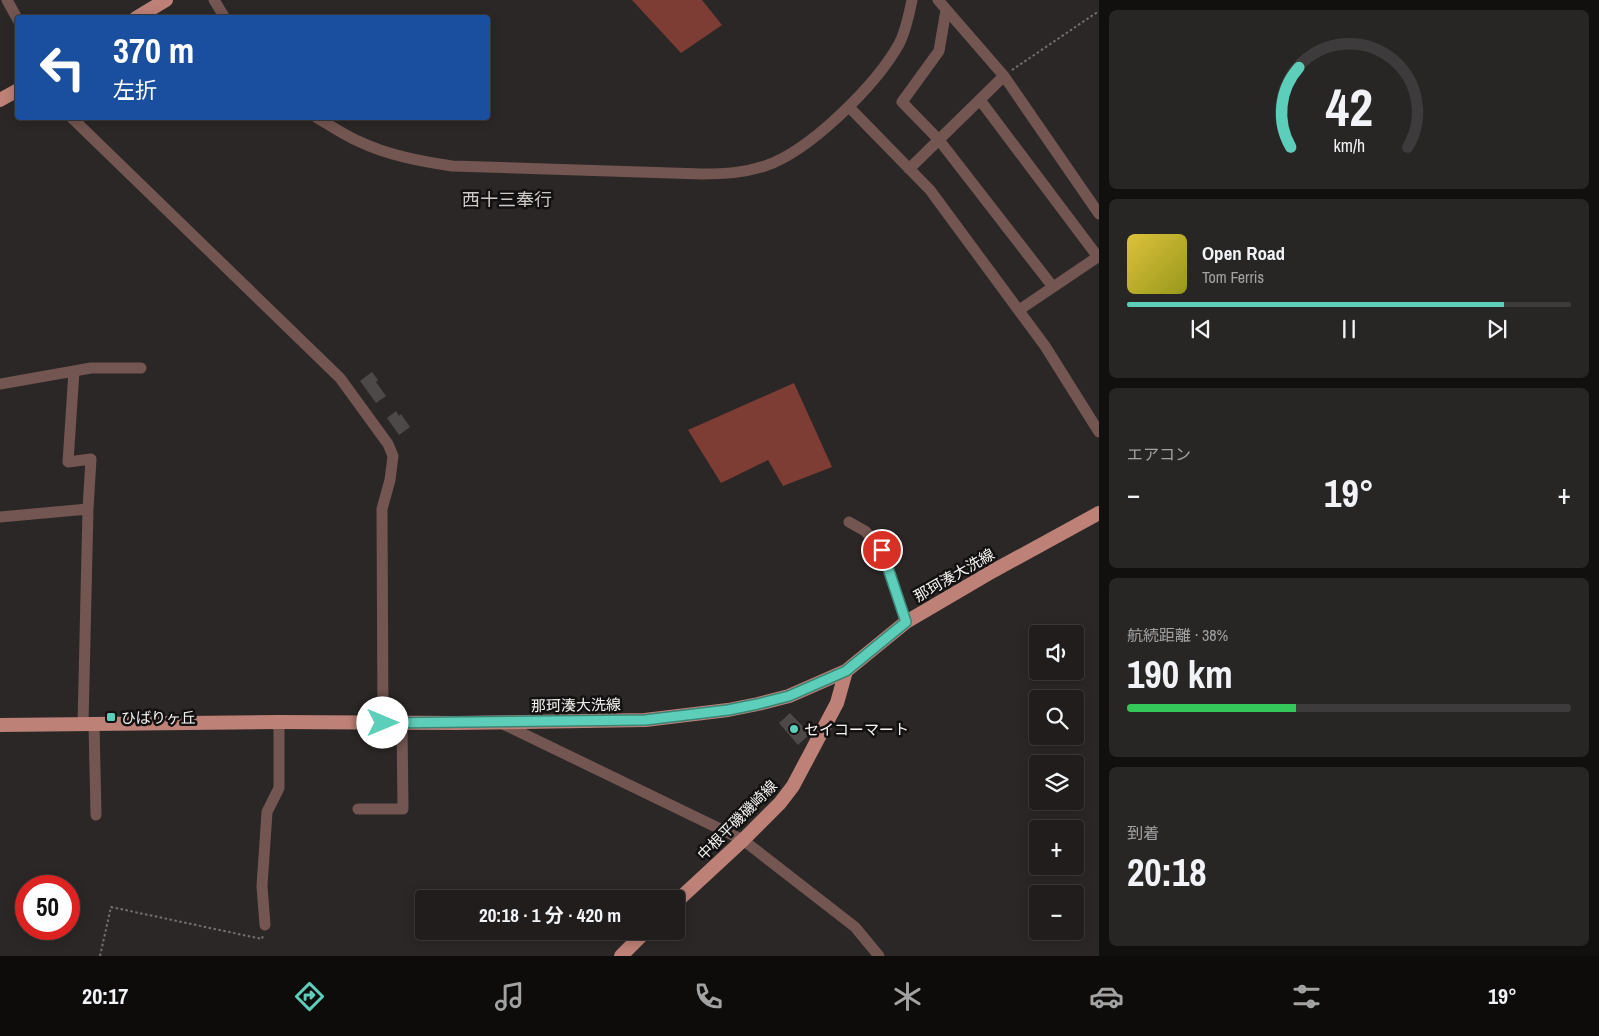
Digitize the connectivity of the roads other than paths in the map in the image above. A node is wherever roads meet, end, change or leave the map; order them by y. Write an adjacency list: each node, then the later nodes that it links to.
1 (7, 0): 7 (street)
2 (166, 0): 8 (main road)
3 (214, 0): 9 (street)
4 (912, 0): 14 (street)
5 (938, 0): 6 (street)
6 (946, 10): 10 (street); 17 (street)
7 (15, 15)
8 (141, 15)
9 (223, 15)
10 (1004, 76): 13 (street); 19 (street)
11 (15, 92): 12 (main road)
12 (0, 100)
13 (980, 100): 17 (street); 20 (street)
14 (849, 107): 16 (street); 18 (street)
15 (74, 120): 35 (street)
16 (320, 120)
17 (939, 140): 18 (street); 21 (street)
18 (909, 169): 22 (street)
19 (1099, 214)
20 (1098, 256): 21 (street)
21 (1053, 287): 22 (street)
22 (1019, 310): 26 (street)
23 (141, 368): 24 (street)
24 (74, 371): 25 (street); 27 (street)
25 (0, 384)
26 (1099, 432)
27 (88, 508): 29 (street); 37 (street)
28 (1099, 513): 31 (main road, 那珂湊大洗線)
29 (0, 517)
30 (849, 522): 31 (street)
31 (906, 622): 32 (main road, 那珂湊大洗線)
32 (846, 671): 34 (main road, 那珂湊大洗線); 41 (main road, 中根平磯磯崎線)
33 (279, 722): 35 (main road, 那珂湊大洗線); 37 (main road, 那珂湊大洗線); 43 (street)
34 (500, 722): 36 (main road, 那珂湊大洗線); 41 (street)
35 (383, 723): 36 (main road, 那珂湊大洗線)
36 (402, 723): 39 (street)
37 (88, 724): 38 (main road, 那珂湊大洗線); 40 (street)
38 (0, 726)
39 (358, 809)
40 (96, 815)
41 (743, 840): 42 (main road, 中根平磯磯崎線); 46 (street)
42 (685, 894)
43 (265, 925)
44 (637, 940): 45 (main road)
45 (621, 956)
46 (879, 956)

